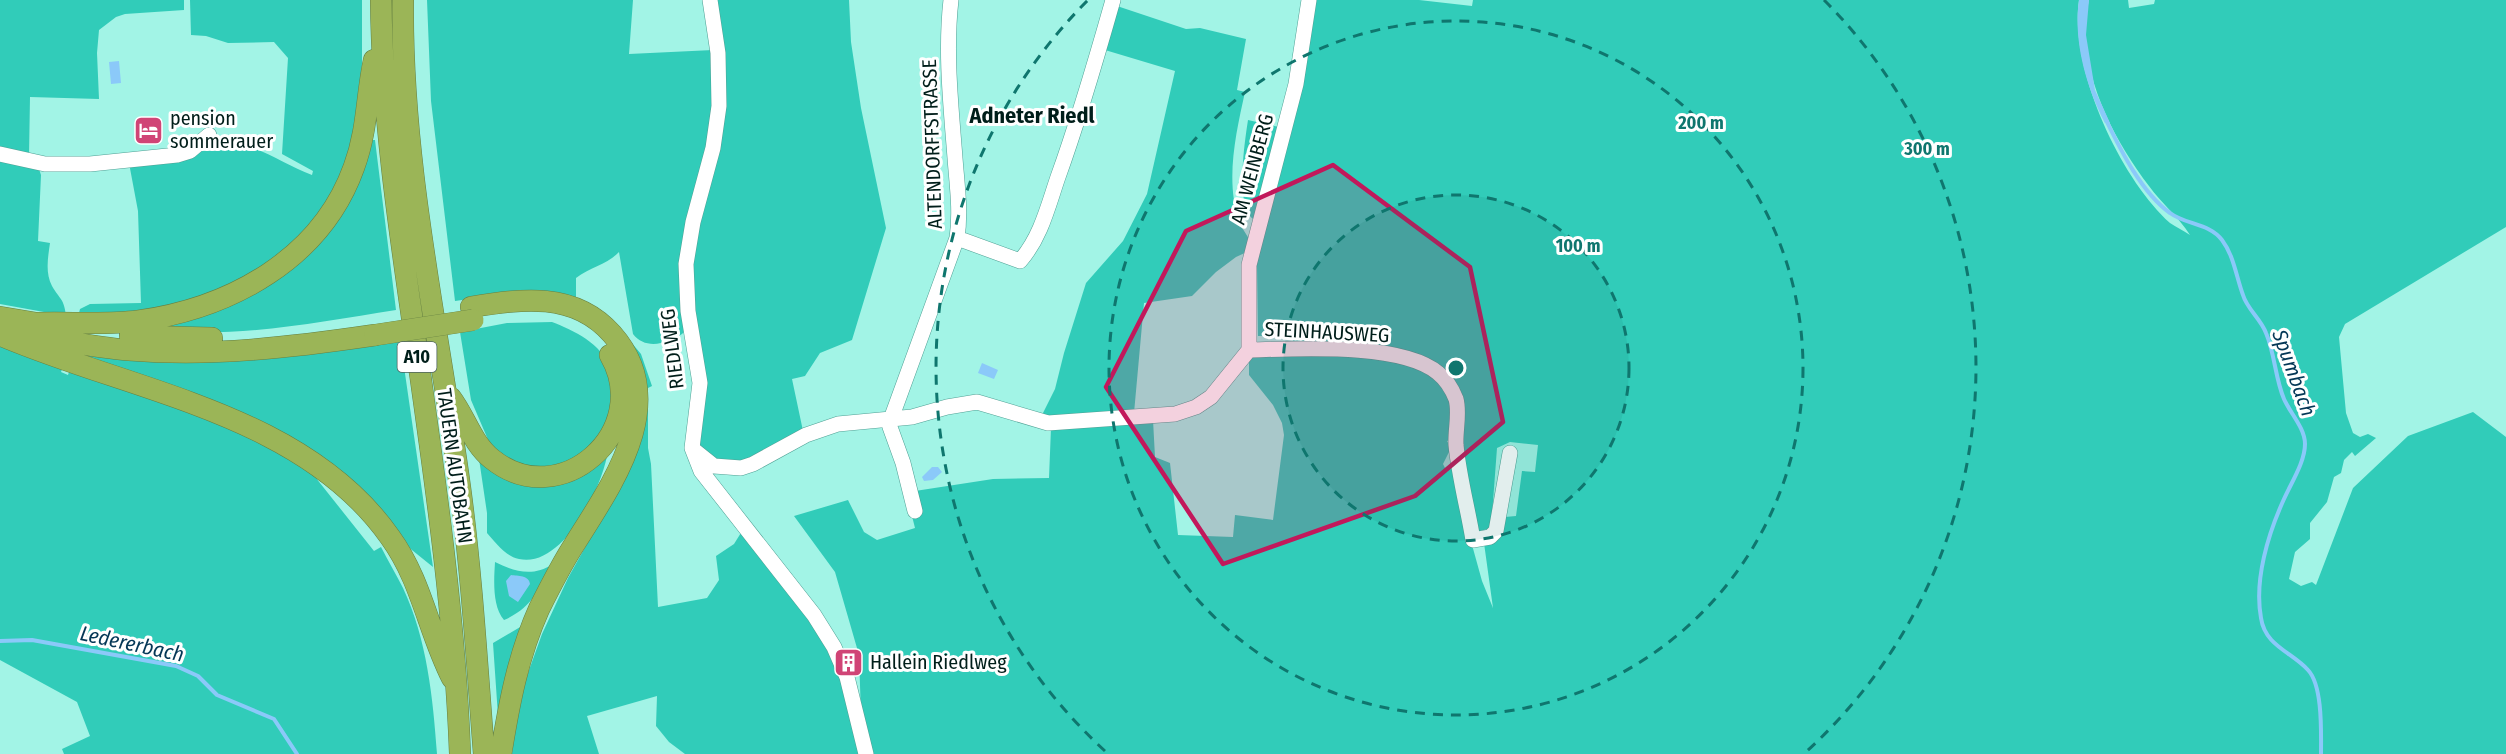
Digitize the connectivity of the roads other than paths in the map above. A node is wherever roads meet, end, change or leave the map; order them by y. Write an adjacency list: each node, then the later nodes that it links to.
1 (381, 0): 7 (highway, TAUERN AUTOBAHN / A10)
2 (403, 0): 17 (highway, TAUERN AUTOBAHN / A10)
3 (710, 0): 19 (street, RIEDLWEG)
4 (951, 0): 10 (street, ALTENDORFFSTRASSE)
5 (1113, 0): 10 (street)
6 (1310, 0): 16 (street, AM WEINBERG)
7 (381, 24): 13 (highway); 22 (highway, TAUERN AUTOBAHN / A10)
8 (209, 135): 9 (street)
9 (0, 154)
10 (957, 237): 18 (street, ALTENDORFFSTRASSE)
11 (472, 313): 14 (highway); 17 (highway); 25 (highway)
12 (0, 317): 13 (highway)
13 (38, 323): 14 (highway)
14 (375, 328): 15 (highway)
15 (0, 334): 22 (highway)
16 (1249, 350): 18 (street, STEINHAUSWEG); 20 (street, STEINHAUSWEG)
17 (445, 391): 24 (highway, TAUERN AUTOBAHN / A10)
18 (891, 419): 19 (street, STEINHAUSWEG); 21 (street)
19 (692, 448): 26 (street)
20 (1510, 453)
21 (915, 511)
22 (458, 689): 23 (highway, TAUERN AUTOBAHN / A10)
23 (460, 754)
24 (484, 754)
25 (501, 754)
26 (866, 754)

